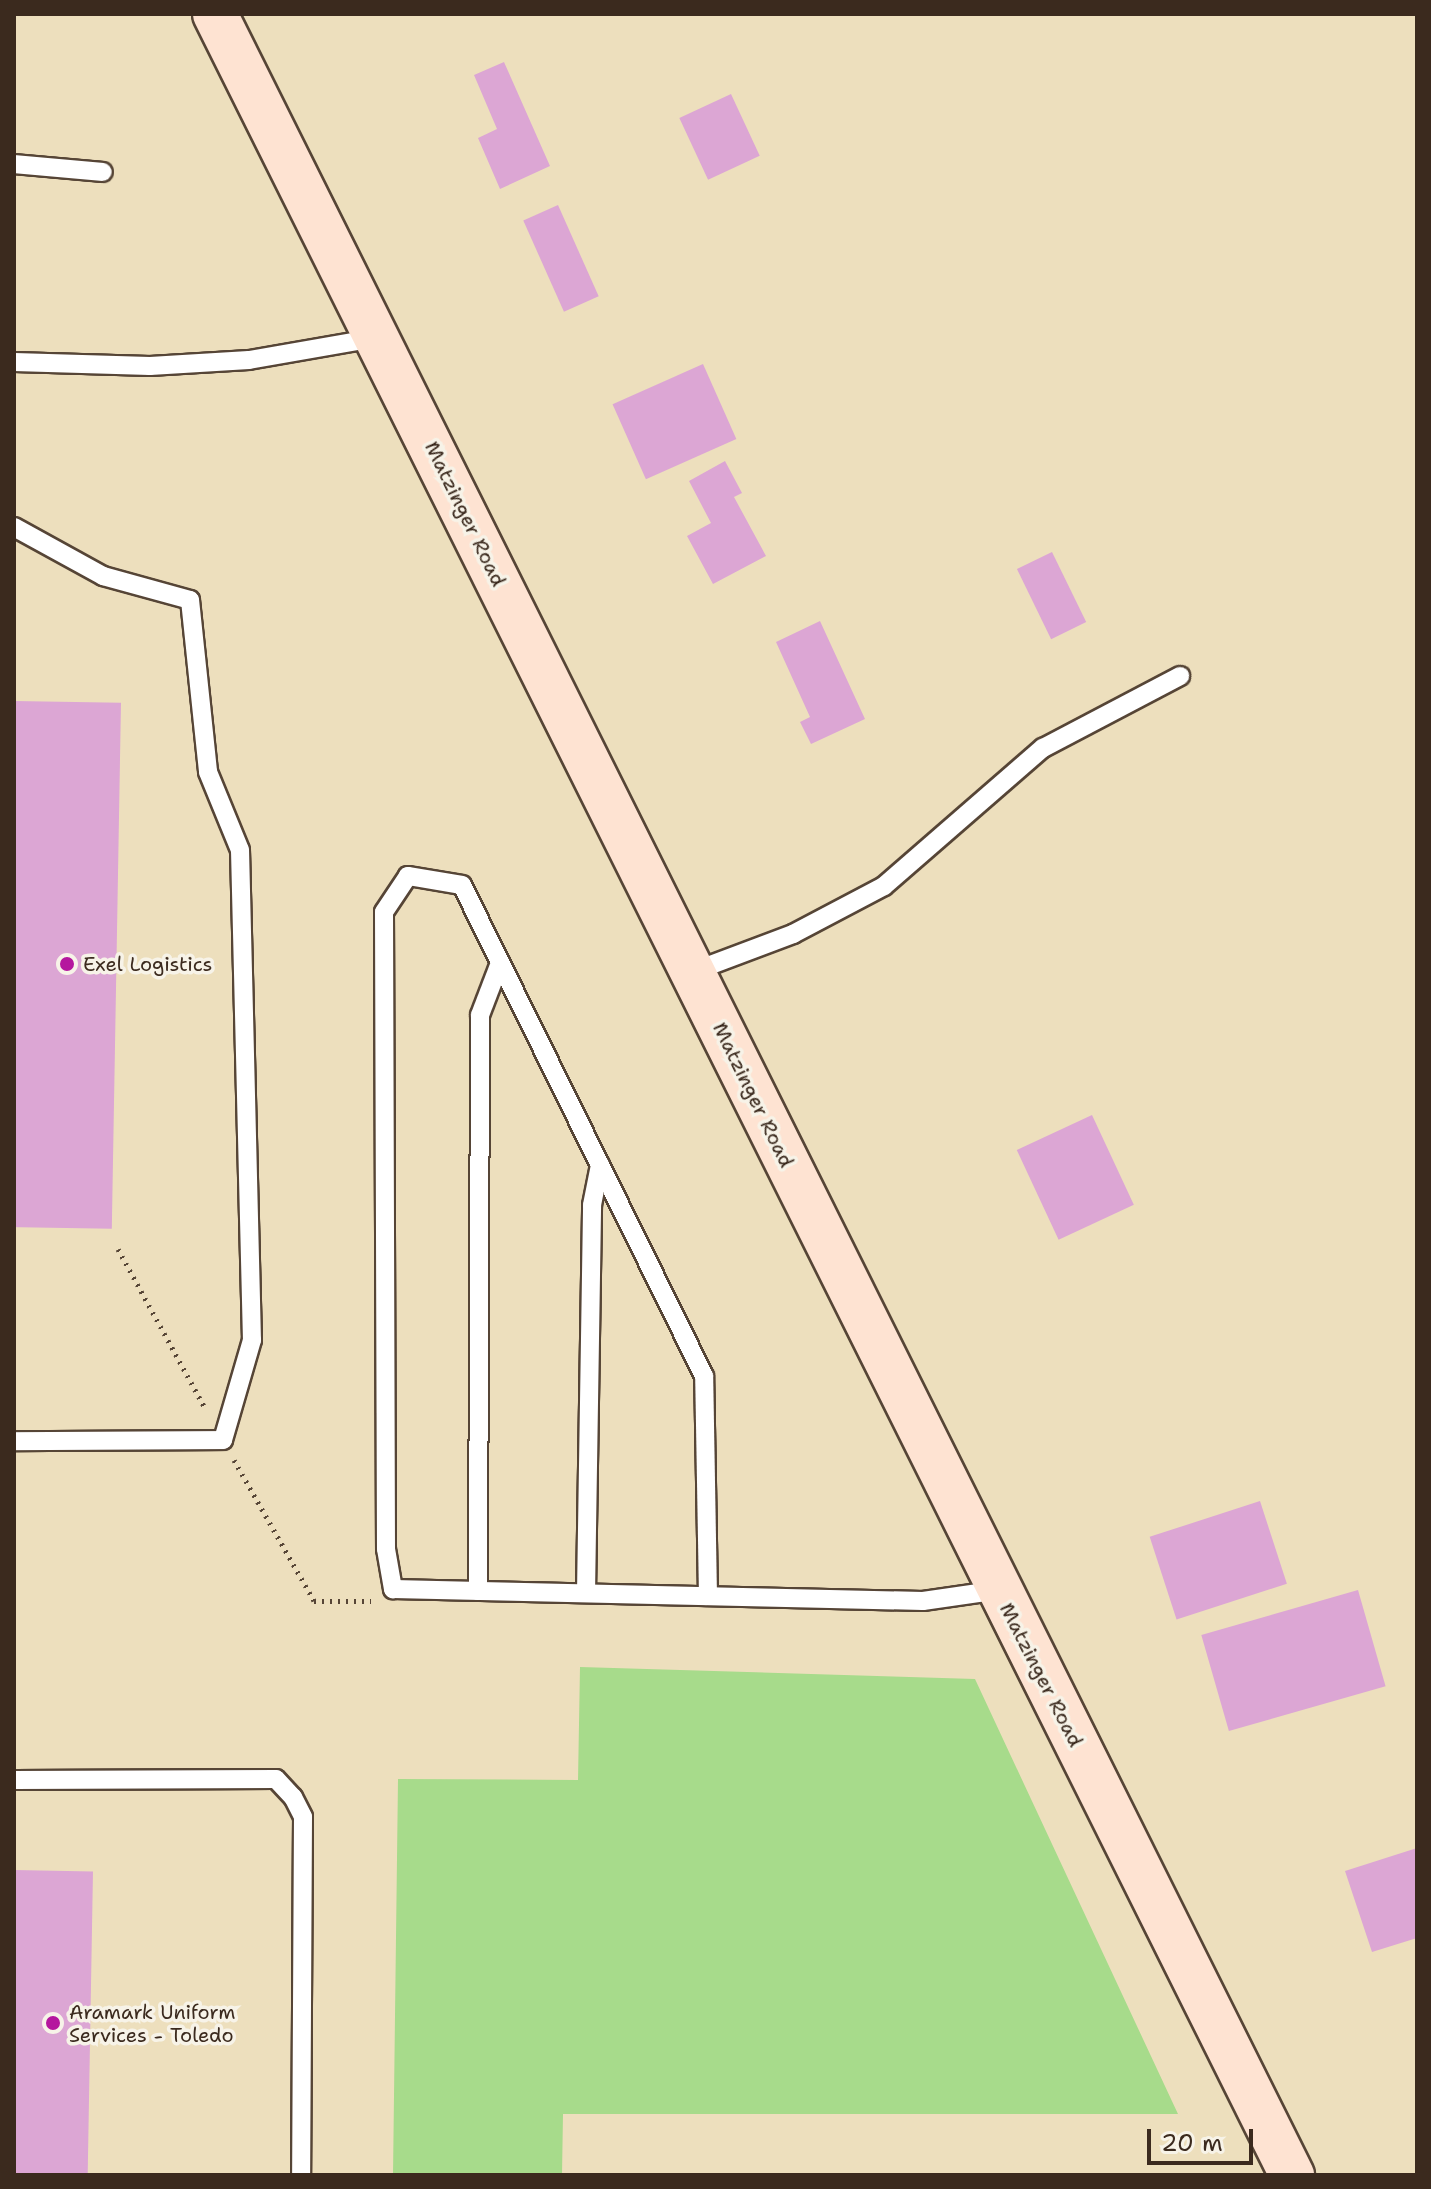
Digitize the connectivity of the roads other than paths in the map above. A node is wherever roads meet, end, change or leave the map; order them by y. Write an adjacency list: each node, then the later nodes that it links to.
1 (215, 14): 4 (street, Matzinger Road)
2 (14, 164): 3 (lane)
3 (103, 172)
4 (378, 338): 5 (lane); 9 (street, Matzinger Road)
5 (14, 362)
6 (14, 527): 11 (lane)
7 (1180, 676): 9 (lane)
8 (500, 963): 10 (lane); 13 (lane); 13 (lane)
9 (692, 972): 12 (street, Matzinger Road)
10 (600, 1165): 14 (lane); 15 (lane)
11 (14, 1441)
12 (999, 1590): 15 (lane); 18 (street, Matzinger Road)
13 (478, 1591): 14 (lane)
14 (586, 1593): 15 (lane)
15 (708, 1596)
16 (14, 1780): 17 (lane)
17 (301, 2175)
18 (1292, 2175)

